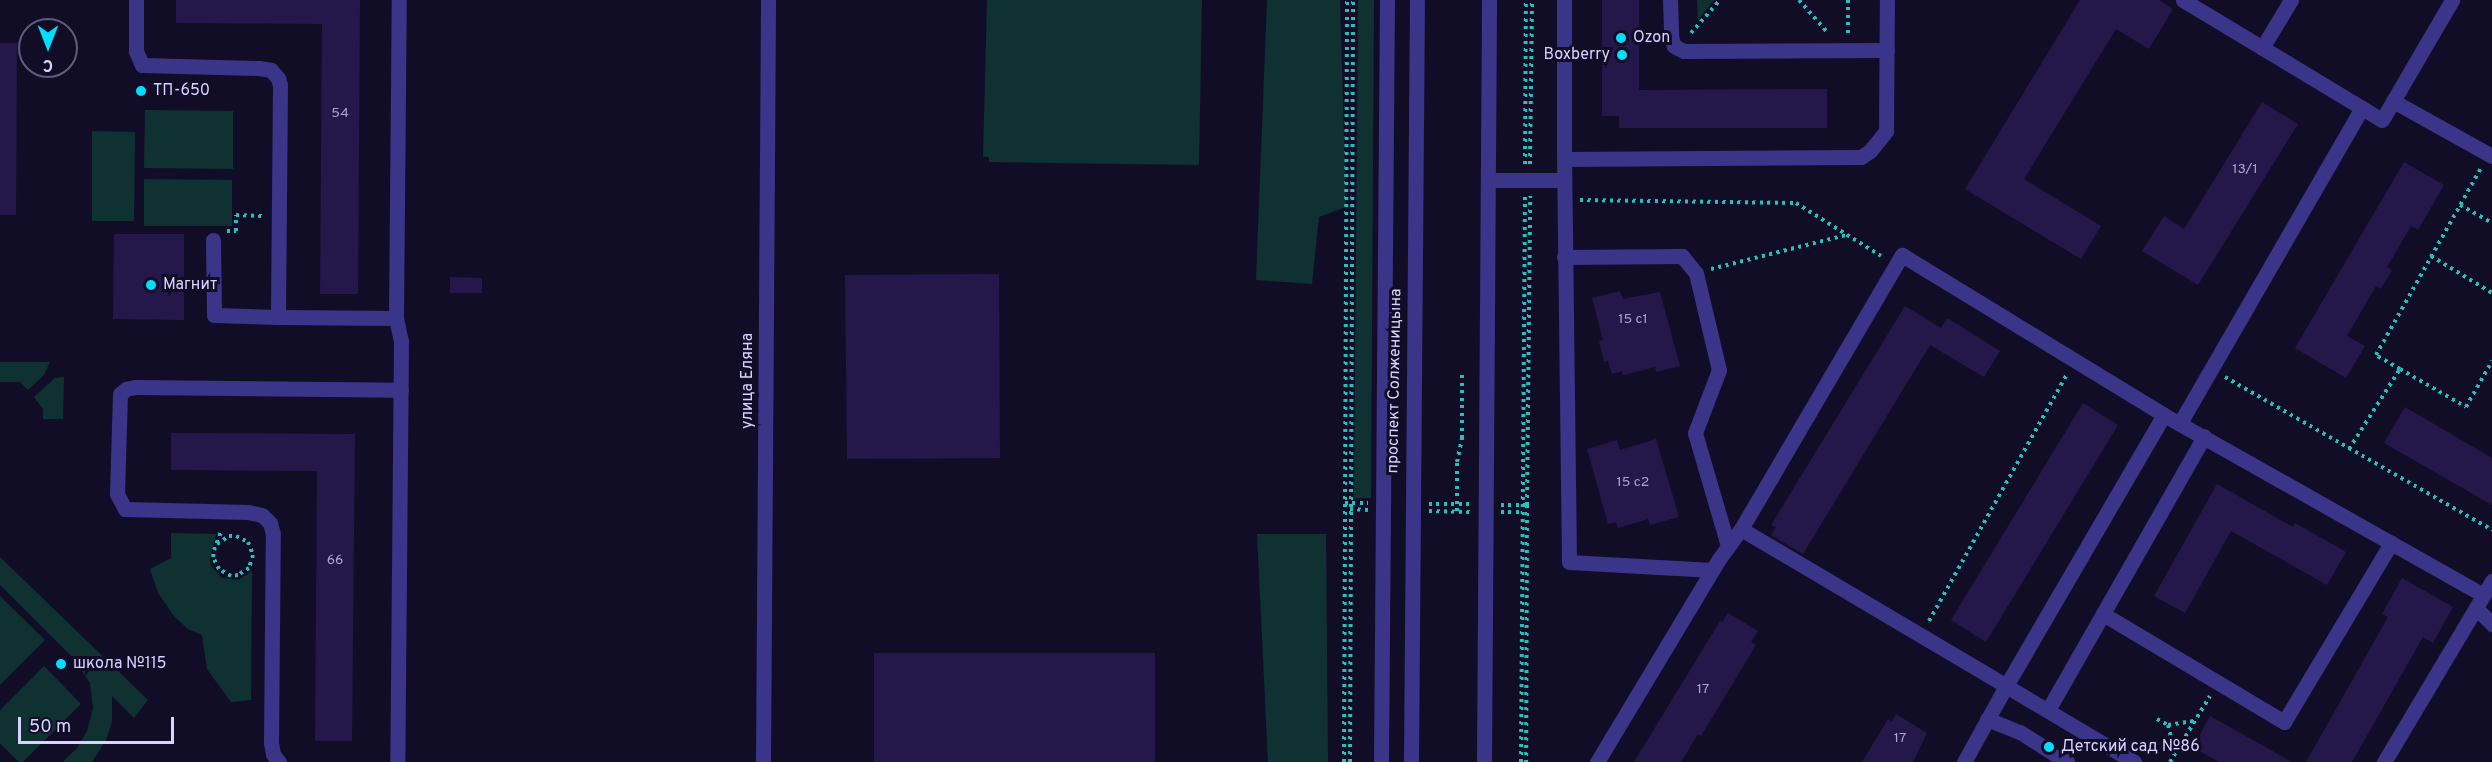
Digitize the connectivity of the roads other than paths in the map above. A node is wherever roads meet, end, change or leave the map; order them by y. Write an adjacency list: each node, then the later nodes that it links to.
1 (136, 0): 23 (street)
2 (399, 0): 24 (street)
3 (768, 0): 42 (street, улица Еляна)
4 (1387, 0): 43 (street, проспект Солженицына)
5 (1417, 0): 44 (street, проспект Солженицына)
6 (1489, 0): 19 (street)
7 (1564, 0): 18 (street)
8 (1670, 0): 14 (street)
9 (1887, 0): 14 (street)
10 (2183, 0): 13 (street)
11 (2291, 0): 13 (street)
12 (2452, 0): 15 (street)
13 (2262, 48): 16 (street)
14 (1887, 50): 18 (street)
15 (2393, 101): 16 (street); 17 (street)
16 (2362, 108): 27 (street)
17 (2490, 155)
18 (1564, 159): 20 (street)
19 (1488, 180): 20 (street); 45 (street)
20 (1563, 180): 22 (street)
21 (213, 240): 23 (street)
22 (1564, 257): 31 (street); 32 (street)
23 (278, 317): 24 (street)
24 (396, 318): 25 (street)
25 (401, 390): 40 (street); 41 (street)
26 (2164, 415): 27 (street); 29 (street); 37 (street)
27 (2180, 423): 28 (street)
28 (2204, 436): 30 (street); 35 (street)
29 (1741, 529): 31 (street); 37 (street)
30 (2391, 543): 34 (street); 35 (street)
31 (1728, 546): 32 (street)
32 (1712, 570): 46 (street)
33 (2492, 581): 34 (street)
34 (2479, 602): 36 (street); 50 (street)
35 (2103, 614): 38 (street)
36 (2492, 624)
37 (2006, 686): 38 (street); 39 (street)
38 (2048, 710): 49 (street)
39 (1987, 719): 47 (street); 48 (street)
40 (279, 762)
41 (398, 762)
42 (763, 762)
43 (1381, 762)
44 (1411, 762)
45 (1484, 762)
46 (1597, 762)
47 (1964, 762)
48 (2067, 762)
49 (2134, 762)
50 (2384, 762)

